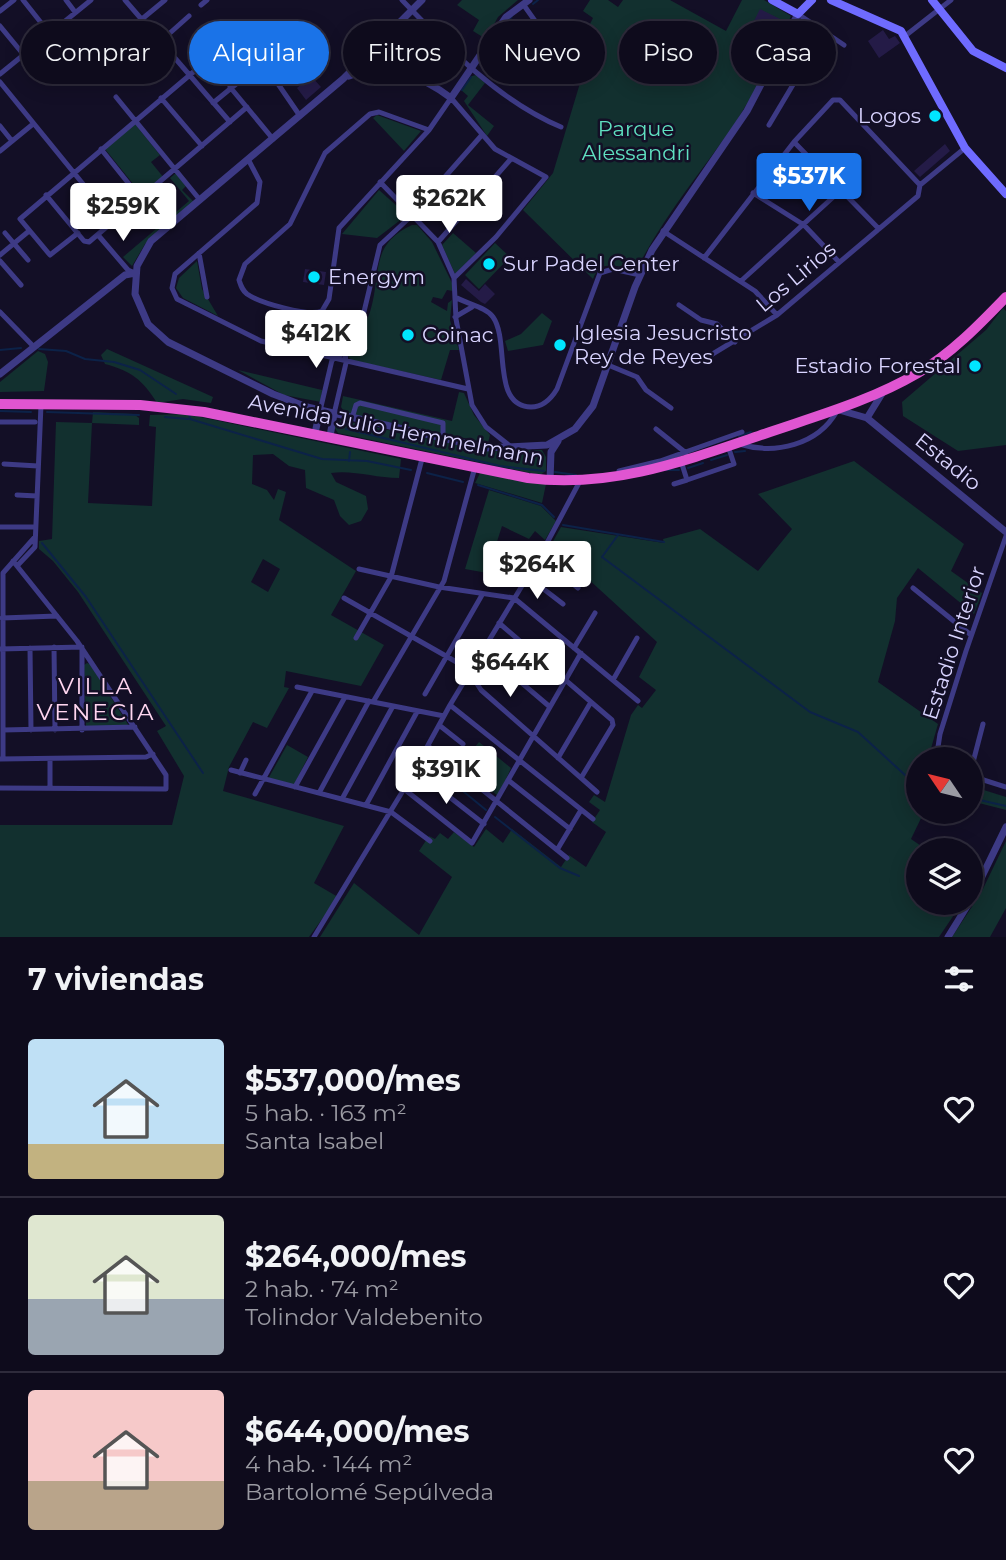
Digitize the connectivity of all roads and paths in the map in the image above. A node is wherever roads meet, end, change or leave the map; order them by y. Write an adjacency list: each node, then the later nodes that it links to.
1 (14, 0): 20 (street)
2 (23, 0): 25 (street)
3 (66, 0): 21 (street)
4 (91, 0): 21 (street)
5 (125, 0): 24 (street)
6 (166, 0): 24 (street)
7 (207, 0): 17 (street)
8 (402, 0): 19 (street)
9 (422, 0): 19 (street)
10 (772, 0): 22 (main road)
11 (783, 0): 22 (main road)
12 (811, 0): 22 (main road)
13 (831, 0): 32 (main road)
14 (932, 0): 18 (main road)
15 (951, 0): 18 (street)
16 (526, 2): 28 (street); 38 (street)
17 (201, 5)
18 (939, 9): 32 (street); 39 (main road)
19 (411, 10): 27 (street); 38 (street)
20 (0, 11)
21 (75, 12): 26 (street)
22 (800, 12): 29 (street); 88 (street)
23 (189, 16): 31 (street)
24 (142, 19)
25 (40, 21)
26 (65, 21)
27 (401, 21)
28 (536, 21)
29 (811, 21)
30 (0, 26): 35 (street)
31 (175, 28)
32 (905, 36): 68 (main road)
33 (836, 40): 34 (street)
34 (844, 45)
35 (21, 52)
36 (21, 56): 40 (street)
37 (175, 58): 41 (street)
38 (472, 67): 47 (street); 61 (street)
39 (1006, 68)
40 (0, 74)
41 (189, 74): 51 (street)
42 (343, 79): 55 (street)
43 (0, 82): 58 (street)
44 (197, 84): 53 (street)
45 (426, 84): 49 (street)
46 (794, 84): 59 (street)
47 (460, 85): 49 (street); 52 (street)
48 (230, 87): 53 (street); 54 (street); 55 (street)
49 (440, 90): 52 (street)
50 (116, 97): 56 (street)
51 (161, 98): 56 (street); 67 (street)
52 (451, 98): 62 (street); 63 (street)
53 (213, 103): 57 (street)
54 (247, 107): 57 (street); 64 (street)
55 (300, 117): 64 (street)
56 (135, 120): 69 (street); 73 (street)
57 (230, 122): 67 (street)
58 (33, 124): 65 (street); 74 (street)
59 (769, 125)
60 (0, 126): 65 (street)
61 (561, 127)
62 (429, 130): 75 (street); 75 (street)
63 (481, 135): 72 (street); 83 (street)
64 (273, 139): 71 (street)
65 (12, 141): 70 (street)
66 (793, 142): 76 (street); 77 (street); 78 (street)
67 (202, 146): 73 (street)
68 (965, 148): 76 (street, Los Lirios); 79 (main road)
69 (101, 149): 74 (street); 81 (street)
70 (0, 151)
71 (248, 159): 82 (street); 94 (street)
72 (510, 160): 92 (street); 102 (street)
73 (176, 169): 81 (street); 82 (street)
74 (72, 173): 80 (street); 84 (street)
75 (380, 182): 83 (street)
76 (920, 185): 86 (street, Los Lirios)
77 (841, 190): 85 (street); 86 (street)
78 (753, 194): 85 (street); 96 (street)
79 (1006, 194)
80 (46, 195): 87 (street); 90 (street)
81 (141, 199): 84 (street)
82 (201, 200): 100 (street)
83 (412, 214): 92 (street); 116 (street)
84 (114, 222): 91 (street)
85 (804, 225): 99 (street); 103 (street)
86 (878, 229): 99 (street, Los Lirios)
87 (29, 231): 90 (street); 93 (street)
88 (663, 232): 96 (street); 101 (street)
89 (5, 233): 93 (street)
90 (78, 233): 91 (street)
91 (98, 235): 100 (street)
92 (438, 242): 102 (street)
93 (14, 243): 95 (street); 97 (street)
94 (199, 253): 106 (street); 117 (street)
95 (0, 255)
96 (704, 258): 103 (street)
97 (28, 260)
98 (0, 261): 104 (street)
99 (839, 262): 112 (street, Los Lirios)
100 (135, 273): 115 (street); 128 (street)
101 (640, 275): 110 (street); 120 (street)
102 (454, 278): 107 (street)
103 (741, 281): 112 (street)
104 (20, 285)
105 (1006, 289): 122 (highway, Avenida Julio Hemmelmann)
106 (207, 297)
107 (455, 297): 110 (street); 113 (street)
108 (1006, 297): 122 (highway, Avenida Julio Hemmelmann)
109 (679, 305): 114 (street)
110 (472, 307): 113 (street)
111 (0, 312): 115 (street)
112 (778, 315): 114 (street, Los Lirios)
113 (455, 317): 123 (street)
114 (735, 342): 118 (street, Los Lirios)
115 (34, 347): 121 (street)
116 (345, 352): 117 (street); 119 (street)
117 (332, 360): 119 (street); 128 (street)
118 (701, 361)
119 (346, 363): 123 (street); 129 (street)
120 (608, 365): 126 (street); 143 (street)
121 (0, 374)
122 (890, 386): 127 (highway, Avenida Julio Hemmelmann); 131 (street)
123 (468, 389): 138 (street)
124 (0, 404): 125 (highway, Avenida Julio Hemmelmann)
125 (41, 405): 136 (highway, Avenida Julio Hemmelmann); 148 (street)
126 (671, 408)
127 (838, 409): 131 (street, Estadio); 140 (highway, Avenida Julio Hemmelmann); 140 (street)
128 (320, 411): 129 (street); 136 (street)
129 (334, 414): 130 (street); 137 (street)
130 (352, 418): 139 (street); 139 (street)
131 (867, 418): 160 (street, Estadio)
132 (0, 422): 133 (street)
133 (35, 422)
134 (656, 429): 146 (street)
135 (742, 432): 146 (street)
136 (315, 433): 137 (highway, Avenida Julio Hemmelmann)
137 (330, 436): 145 (highway, Avenida Julio Hemmelmann)
138 (496, 436): 141 (street); 142 (street)
139 (443, 438): 141 (street)
140 (732, 445): 144 (highway, Avenida Julio Hemmelmann); 151 (street)
141 (496, 448): 142 (street)
142 (512, 448): 143 (street)
143 (549, 449): 153 (street)
144 (704, 454): 146 (highway, Avenida Julio Hemmelmann); 151 (street)
145 (423, 456): 149 (highway, Avenida Julio Hemmelmann); 165 (street)
146 (685, 458): 150 (street); 152 (street); 154 (highway, Avenida Julio Hemmelmann)
147 (4, 464): 148 (street)
148 (38, 466): 157 (street)
149 (475, 467): 153 (highway, Avenida Julio Hemmelmann); 167 (street)
150 (619, 471)
151 (710, 472): 152 (street)
152 (687, 480): 155 (street)
153 (550, 481): 154 (highway, Avenida Julio Hemmelmann)
154 (580, 481): 161 (street)
155 (674, 484)
156 (18, 495): 157 (street)
157 (37, 496): 159 (street)
158 (0, 527): 159 (street)
159 (35, 527): 162 (street)
160 (1006, 534): 181 (street, Estadio Interior)
161 (540, 556): 166 (street); 168 (street)
162 (15, 564): 164 (street); 177 (street)
163 (359, 569): 165 (street)
164 (1, 576): 173 (street)
165 (391, 577): 167 (street); 175 (street)
166 (528, 577): 172 (street); 174 (street)
167 (439, 587): 170 (street); 180 (street)
168 (578, 588)
169 (913, 588): 181 (street)
170 (482, 595): 172 (street); 191 (street)
171 (344, 598): 175 (street)
172 (514, 598): 179 (street); 187 (street)
173 (1, 599): 178 (street)
174 (563, 604)
175 (371, 613): 180 (street); 182 (street)
176 (595, 613): 187 (street)
177 (57, 616): 178 (street); 185 (street)
178 (2, 622): 188 (street)
179 (499, 623): 189 (street); 194 (street)
180 (411, 635): 191 (street); 201 (street)
181 (971, 635): 218 (street, Estadio Interior)
182 (356, 638)
183 (637, 638): 195 (street)
184 (54, 647): 185 (street); 186 (street); 213 (street)
185 (82, 647): 210 (street); 214 (street)
186 (30, 648): 188 (street); 212 (street)
187 (574, 648): 190 (street)
188 (1, 649): 193 (street)
189 (483, 650): 192 (street); 205 (street)
190 (581, 653): 194 (street); 195 (street)
191 (447, 656): 192 (street); 198 (street)
192 (470, 672): 203 (street); 215 (street)
193 (2, 676): 211 (street)
194 (565, 679): 202 (street); 205 (street)
195 (613, 680): 200 (street)
196 (297, 687): 197 (street)
197 (312, 691): 199 (street); 230 (street)
198 (425, 694)
199 (345, 697): 201 (street); 233 (street)
200 (638, 701)
201 (371, 702): 204 (street); 239 (street)
202 (591, 702): 221 (street); 229 (street)
203 (450, 705): 207 (street); 225 (street)
204 (393, 706): 206 (street); 241 (street)
205 (550, 707): 215 (street)
206 (417, 712): 207 (street); 243 (street)
207 (444, 716): 209 (street)
208 (983, 724): 219 (street)
209 (439, 725): 216 (street); 217 (street)
210 (135, 727): 214 (street); 220 (street)
211 (3, 730): 212 (street); 222 (street)
212 (31, 730): 213 (street)
213 (55, 730): 214 (street)
214 (82, 730)
215 (533, 736): 221 (street); 225 (street)
216 (463, 744)
217 (428, 746): 227 (street); 242 (street)
218 (938, 747)
219 (977, 747)
220 (153, 754): 223 (street); 235 (street)
221 (558, 758): 229 (street)
222 (1, 759): 223 (street)
223 (50, 759): 235 (street)
224 (246, 760): 228 (street)
225 (518, 761): 231 (street); 244 (street)
226 (231, 770): 228 (street)
227 (415, 770): 237 (street); 247 (street)
228 (240, 773): 230 (street)
229 (581, 778): 238 (street)
230 (264, 779): 233 (street); 240 (street)
231 (508, 780): 242 (street); 249 (street)
232 (984, 780): 236 (street)
233 (295, 787): 239 (street)
234 (0, 788): 235 (street)
235 (50, 788)
236 (1006, 788)
237 (404, 789): 245 (street); 247 (street)
238 (597, 792)
239 (319, 793): 241 (street)
240 (255, 794)
241 (342, 799): 243 (street)
242 (498, 800): 247 (street); 251 (street)
243 (366, 805): 245 (street)
244 (581, 810): 246 (street); 249 (street)
245 (391, 811): 250 (street); 255 (street)
246 (593, 819)
247 (484, 824)
248 (1006, 827): 253 (street)
249 (570, 829): 251 (street)
250 (430, 841)
251 (557, 850): 252 (street)
252 (567, 858)
253 (983, 877)
254 (961, 915): 256 (street)
255 (314, 937)
256 (948, 937)

